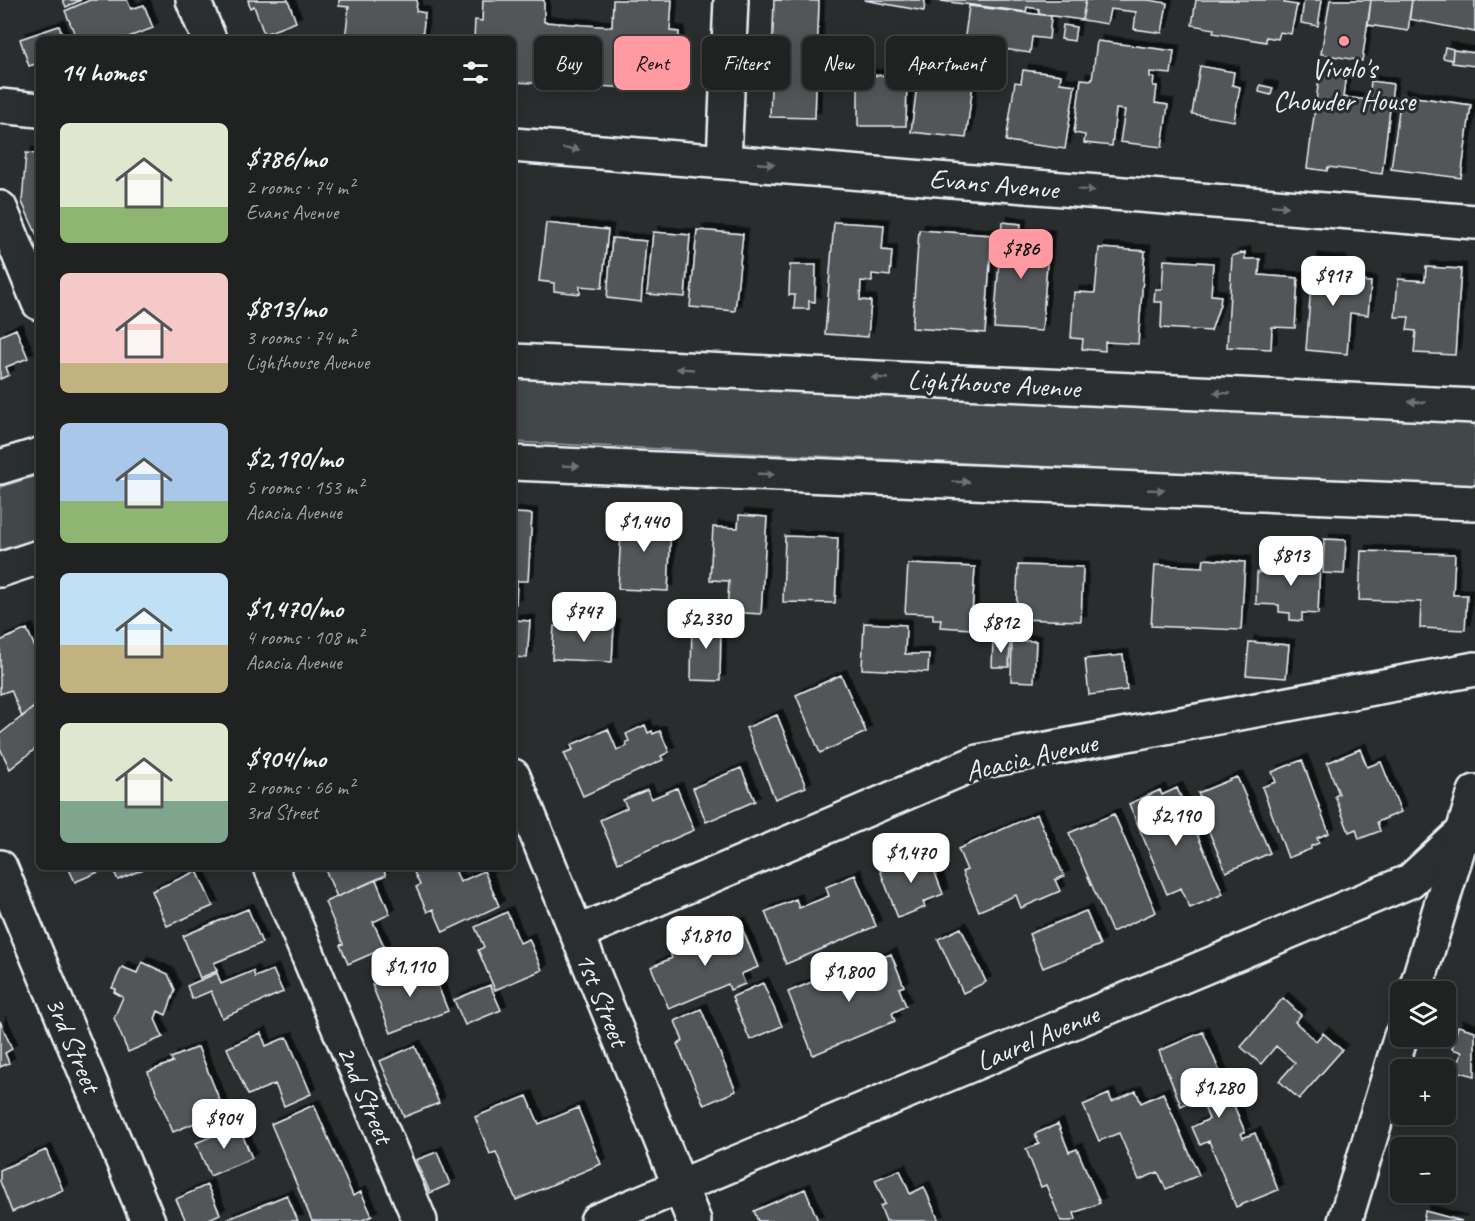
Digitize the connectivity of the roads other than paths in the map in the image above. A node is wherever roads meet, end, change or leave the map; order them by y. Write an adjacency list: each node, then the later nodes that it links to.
1 (193, 0): 3 (street)
2 (731, 0): 7 (street)
3 (208, 36)
4 (0, 106): 5 (street)
5 (36, 110)
6 (516, 145): 7 (street, Evans Avenue, one-way to 7)
7 (724, 161): 9 (street, Evans Avenue, one-way to 9)
8 (0, 208): 10 (street)
9 (1475, 222)
10 (36, 296)
11 (516, 362): 12 (street, Lighthouse Avenue, one-way to 11)
12 (1475, 406)
13 (36, 456): 15 (street)
14 (516, 463): 16 (street, one-way to 16)
15 (0, 467)
16 (1475, 503)
17 (36, 558): 18 (street)
18 (0, 570)
19 (1475, 669): 25 (street, Acacia Avenue)
20 (516, 783): 25 (street, 1st Street)
21 (1475, 792): 22 (street)
22 (1469, 834): 26 (street); 28 (street, Laurel Avenue)
23 (0, 867): 30 (street, 3rd Street)
24 (272, 870): 31 (street, 2nd Street)
25 (577, 933): 28 (street, 1st Street)
26 (1419, 981)
27 (1397, 1047): 29 (street)
28 (680, 1187): 32 (street, Laurel Avenue); 33 (street, 1st Street)
29 (1341, 1218)
30 (148, 1221)
31 (420, 1221)
32 (597, 1221)
33 (694, 1221)

